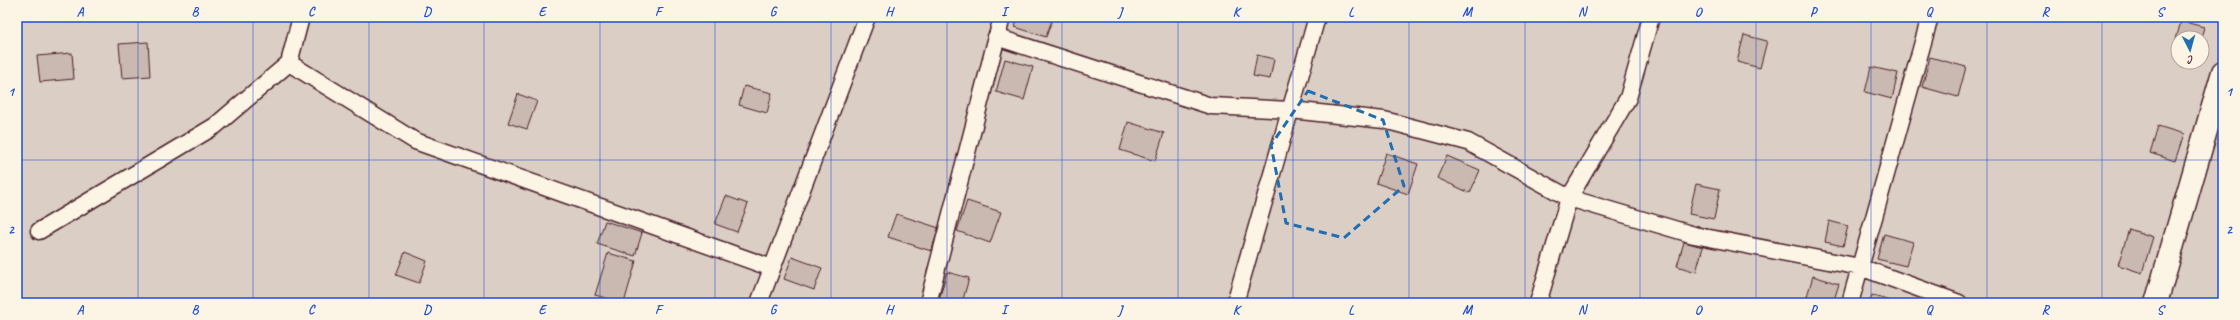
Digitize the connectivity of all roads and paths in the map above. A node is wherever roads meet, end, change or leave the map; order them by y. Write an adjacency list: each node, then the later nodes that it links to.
1 (301, 17): 8 (lane)
2 (867, 17): 14 (lane)
3 (1002, 17): 7 (lane)
4 (1317, 17): 10 (lane)
5 (1651, 17): 11 (lane)
6 (1930, 17): 13 (lane)
7 (996, 36): 10 (lane); 16 (lane)
8 (289, 63): 12 (lane); 14 (lane)
9 (2223, 72): 21 (street)
10 (1291, 110): 11 (lane); 17 (lane)
11 (1569, 198): 13 (lane); 18 (lane)
12 (39, 231)
13 (1860, 267): 19 (lane); 20 (lane)
14 (772, 268): 15 (lane)
15 (759, 303)
16 (928, 303)
17 (1235, 303)
18 (1538, 303)
19 (1850, 303)
20 (1959, 303)
21 (2156, 303)

